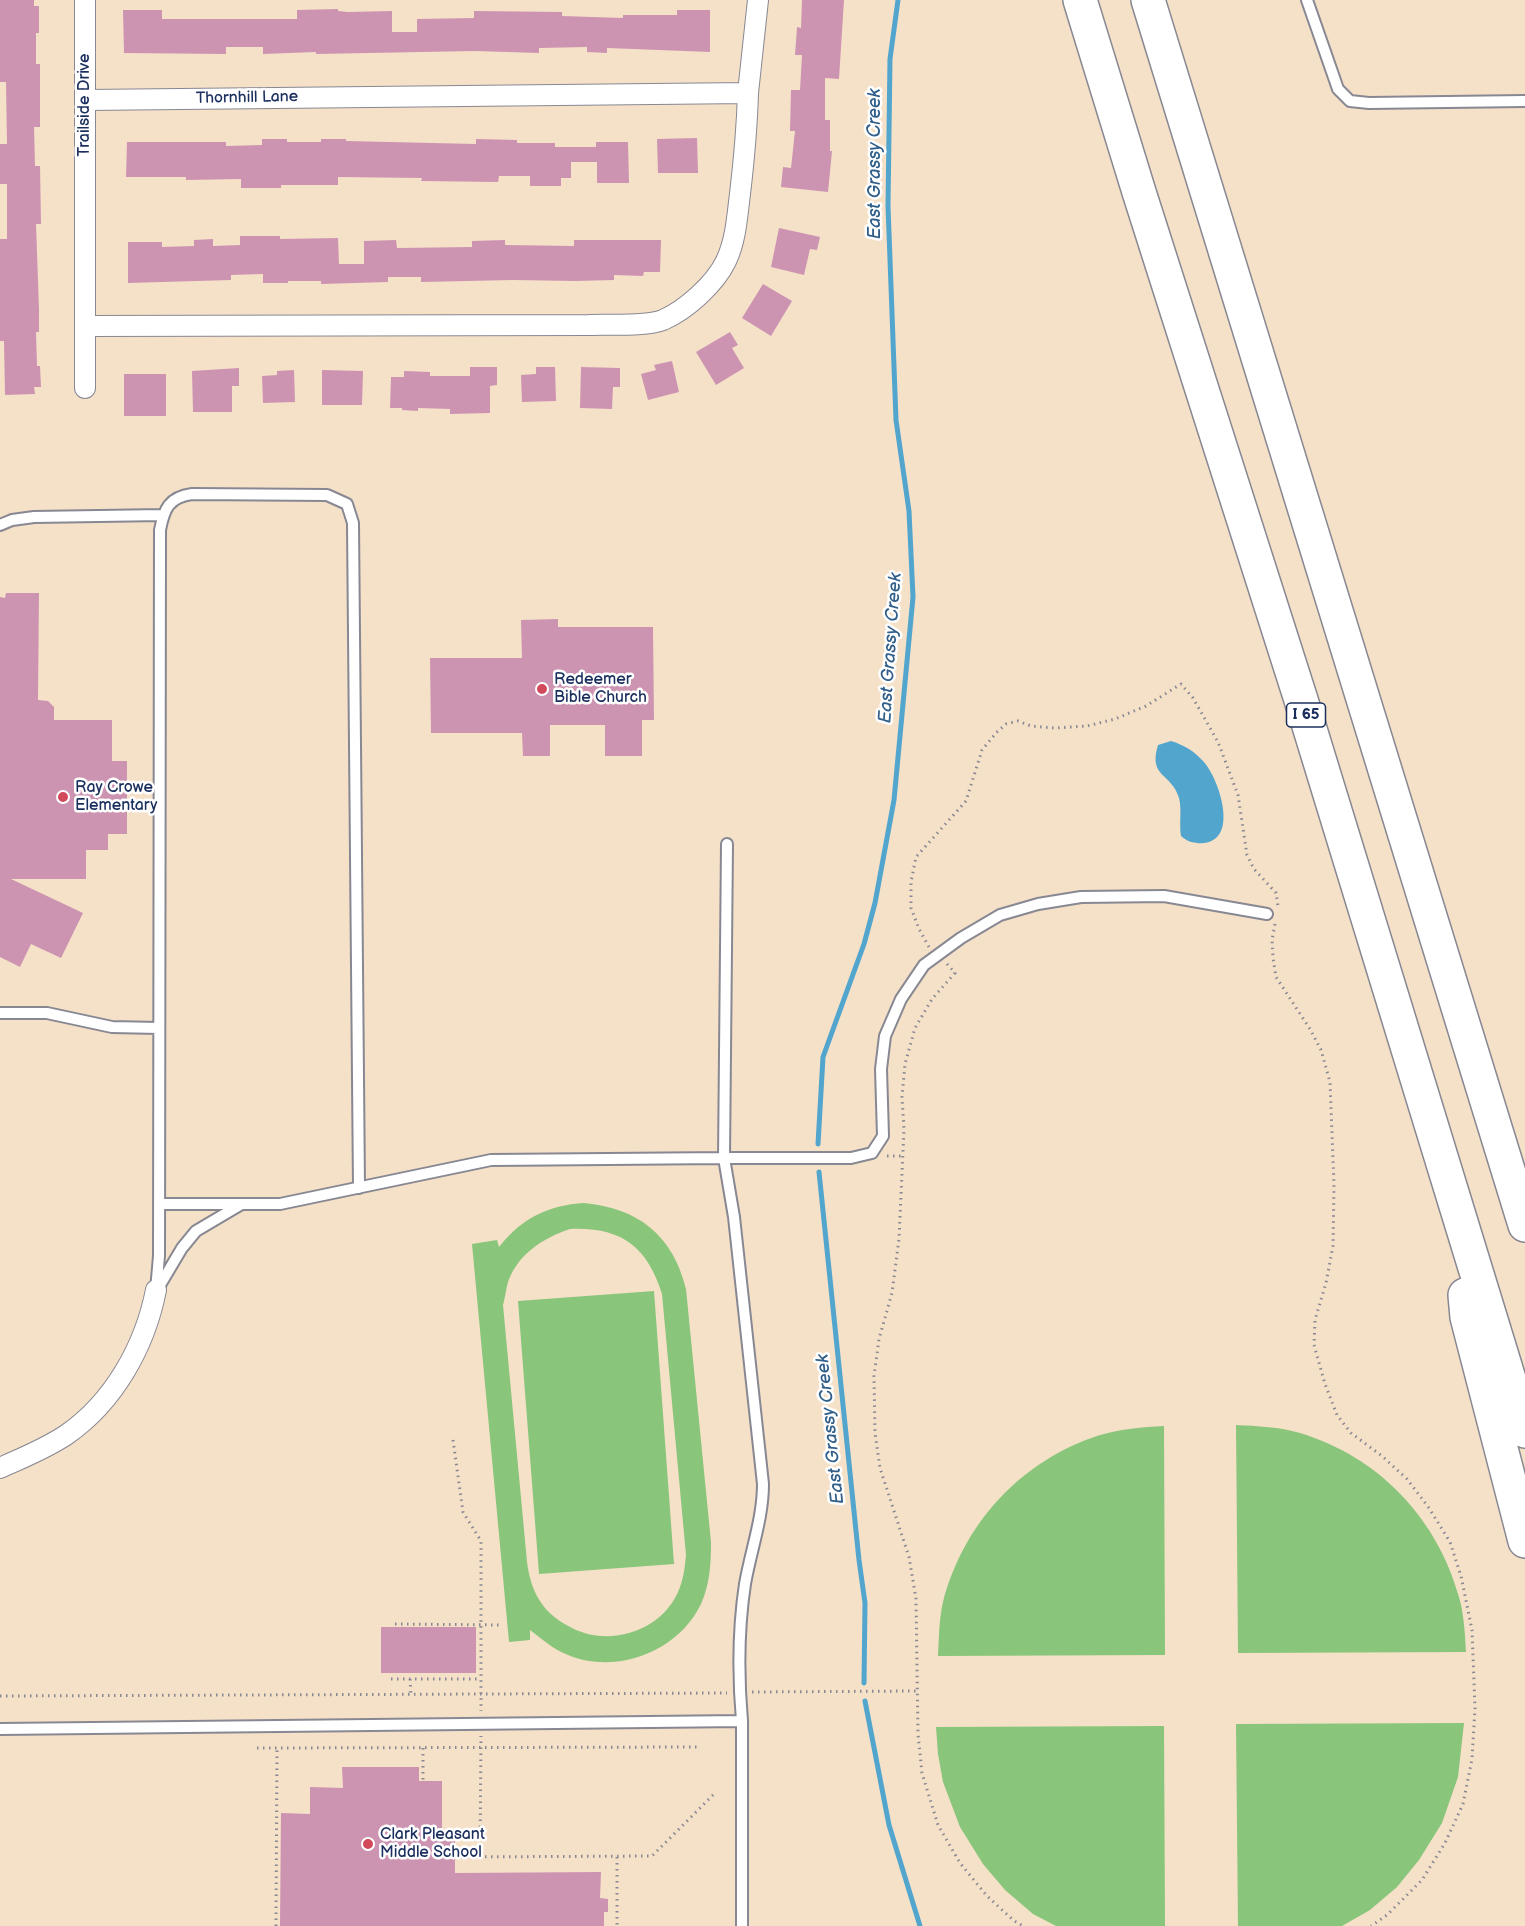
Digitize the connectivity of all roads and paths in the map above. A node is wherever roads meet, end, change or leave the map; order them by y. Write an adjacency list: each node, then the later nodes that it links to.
1 (85, 0): 7 (street, Trailside Drive)
2 (758, 0): 6 (street)
3 (1080, 0): 24 (highway, I 65)
4 (1148, 0): 14 (highway)
5 (1307, 0): 8 (lane)
6 (748, 93): 7 (street, Thornhill Lane); 9 (street)
7 (86, 100): 9 (street, Trailside Drive)
8 (1525, 101)
9 (85, 327): 10 (street, Trailside Drive)
10 (85, 388)
11 (163, 515): 12 (lane); 18 (lane); 20 (lane)
12 (0, 525)
13 (727, 844): 19 (lane)
14 (1410, 851): 21 (highway); 25 (highway)
15 (1273, 916): 16 (lane); 16 (path); 59 (path)
16 (937, 956): 19 (lane); 37 (path)
17 (0, 1013): 18 (lane)
18 (159, 1028): 22 (lane)
19 (724, 1158): 20 (lane); 38 (lane)
20 (359, 1188): 23 (lane)
21 (1525, 1196)
22 (159, 1204): 23 (lane); 26 (lane)
23 (241, 1205): 26 (lane)
24 (1458, 1210): 27 (highway, I 65); 30 (highway)
25 (1525, 1225)
26 (156, 1290): 29 (street)
27 (1525, 1431)
28 (453, 1440): 32 (path)
29 (0, 1468)
30 (1525, 1541)
31 (394, 1624): 32 (path)
32 (481, 1625): 33 (path); 36 (path)
33 (503, 1625)
34 (391, 1679): 35 (path)
35 (410, 1679): 36 (path); 40 (path)
36 (481, 1679): 39 (path)
37 (916, 1691): 38 (path); 58 (path)
38 (739, 1692): 39 (path); 42 (lane)
39 (481, 1694): 40 (path); 43 (path)
40 (411, 1695): 41 (path)
41 (0, 1696)
42 (742, 1721): 43 (lane); 57 (lane)
43 (481, 1724): 44 (lane); 48 (path)
44 (0, 1729)
45 (700, 1747): 48 (path)
46 (257, 1748): 49 (path)
47 (423, 1748): 48 (path); 49 (path); 50 (path)
48 (481, 1748): 53 (path)
49 (277, 1749): 55 (path)
50 (423, 1781)
51 (716, 1792): 54 (path)
52 (455, 1857): 53 (path)
53 (480, 1857): 54 (path)
54 (617, 1857): 56 (path)
55 (276, 1926)
56 (617, 1926)
57 (742, 1926)
58 (1023, 1926)
59 (1371, 1926)

